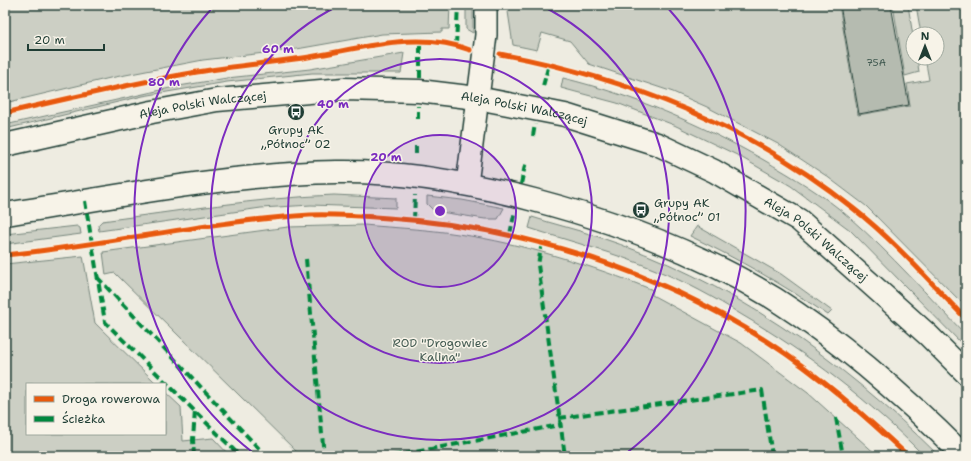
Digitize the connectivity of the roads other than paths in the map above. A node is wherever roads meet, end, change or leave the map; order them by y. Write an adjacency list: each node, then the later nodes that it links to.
1 (486, 5): 2 (street)
2 (477, 98): 3 (main road, Aleja Polski Walczącej); 4 (street); 6 (main road, Aleja Polski Walczącej)
3 (5, 145)
4 (467, 184): 5 (main road); 7 (main road)
5 (5, 214)
6 (966, 373)
7 (964, 456)

